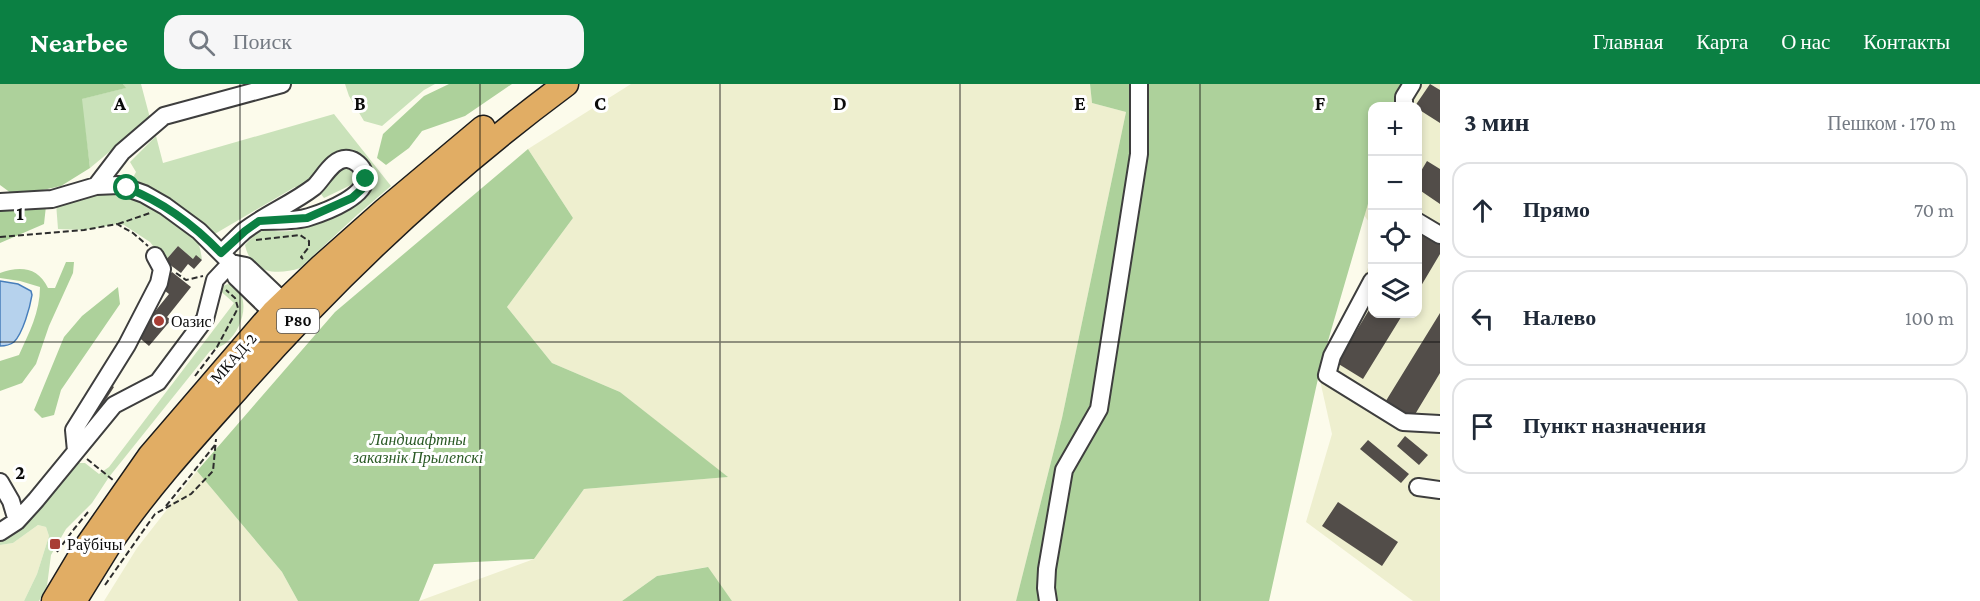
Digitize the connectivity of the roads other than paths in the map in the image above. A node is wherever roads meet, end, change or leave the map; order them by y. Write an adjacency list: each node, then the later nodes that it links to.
1 (282, 84): 7 (street)
2 (538, 84): 16 (highway, МКАД-2 / Р80)
3 (567, 84): 15 (highway, Р80)
4 (1139, 84): 27 (street)
5 (1412, 84): 6 (street)
6 (1404, 102)
7 (96, 186): 8 (street); 13 (street)
8 (0, 202)
9 (259, 221): 9 (street); 13 (street)
10 (1422, 224): 11 (street)
11 (1440, 235)
12 (155, 256): 19 (street)
13 (226, 258): 16 (street); 19 (street)
14 (1368, 288): 18 (street)
15 (311, 307): 16 (highway); 17 (highway, Р80)
16 (281, 310): 17 (highway); 25 (highway, МКАД-2 / Р80)
17 (277, 344): 26 (highway, Р80)
18 (1440, 424)
19 (76, 451): 23 (street)
20 (0, 482): 23 (street)
21 (1418, 487): 22 (street)
22 (1440, 490)
23 (17, 521): 24 (street)
24 (0, 532)
25 (54, 601)
26 (74, 601)
27 (1048, 601)

